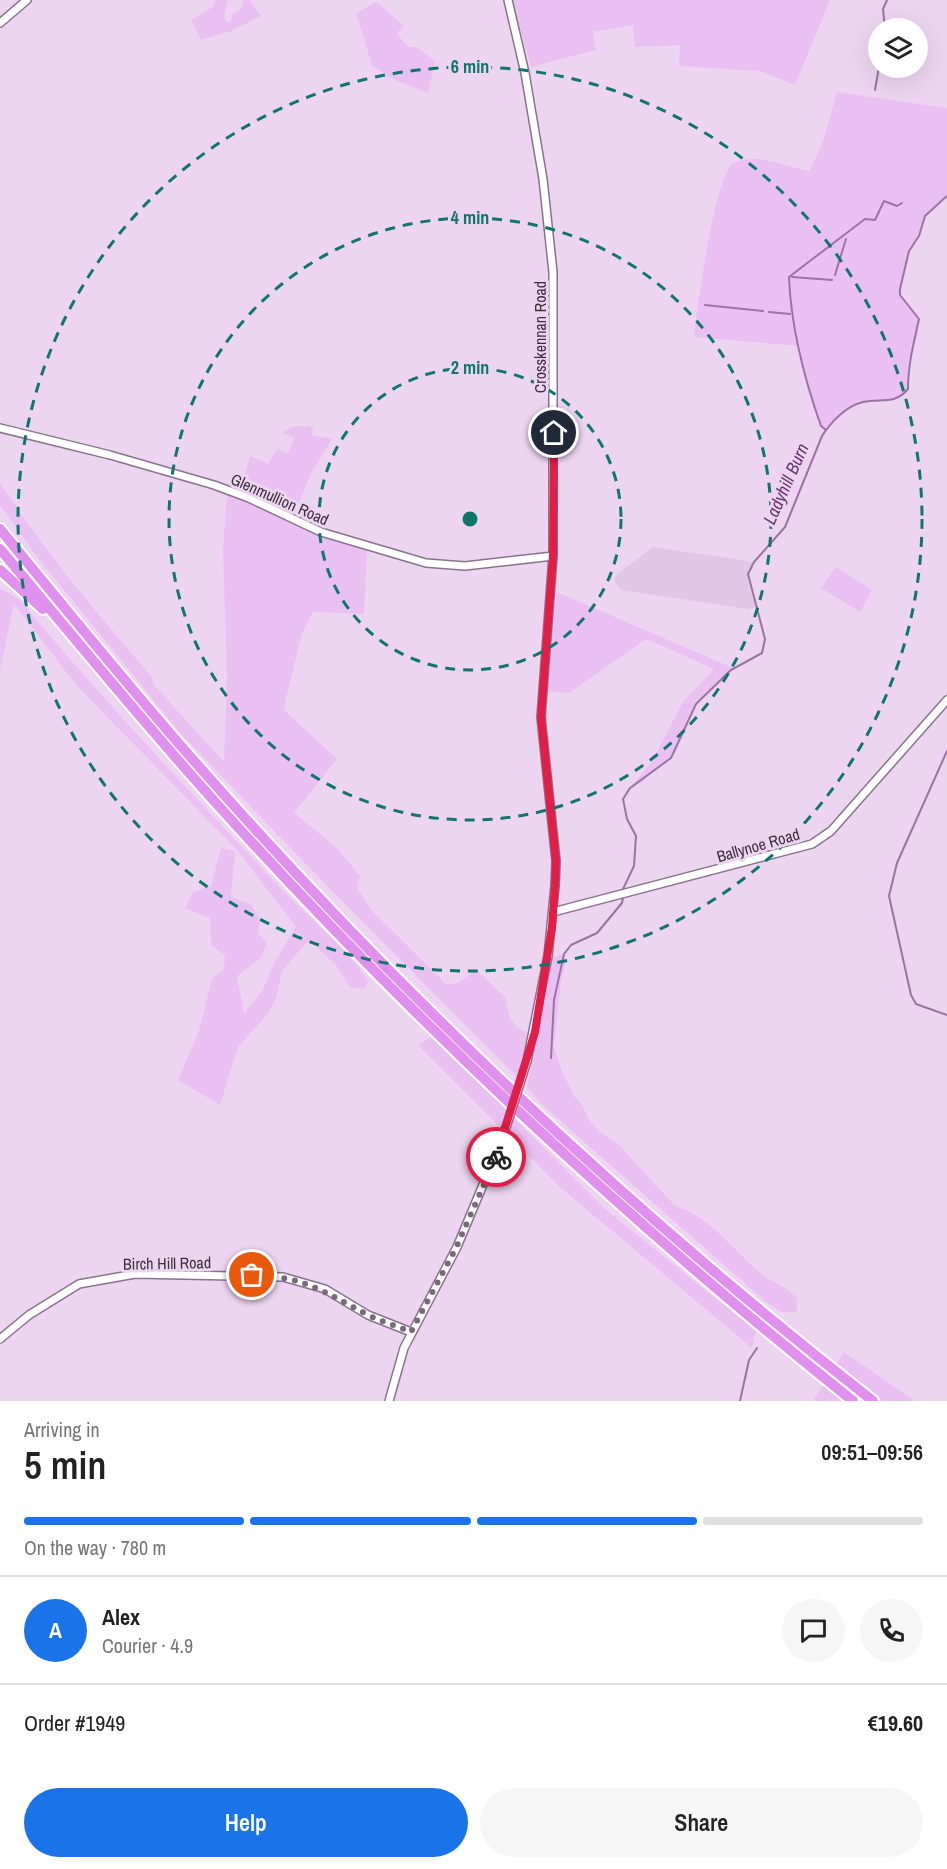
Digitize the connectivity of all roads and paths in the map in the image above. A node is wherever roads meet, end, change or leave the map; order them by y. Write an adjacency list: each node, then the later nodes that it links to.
1 (27, 0): 3 (street)
2 (508, 0): 7 (street, Crosskennan Road)
3 (0, 23)
4 (0, 428): 7 (street, Glenmullion Road)
5 (0, 529): 16 (highway)
6 (0, 549): 9 (highway)
7 (553, 556): 11 (street, Crosskennan Road)
8 (0, 570): 9 (highway)
9 (66, 628): 15 (highway)
10 (947, 700): 11 (street, Ballynoe Road)
11 (553, 912): 12 (street, Crosskennan Road, bridge)
12 (411, 1332): 13 (street, Birch Hill Road); 14 (street, Crosskennan Road)
13 (0, 1339)
14 (388, 1401)
15 (853, 1401)
16 (873, 1401)

